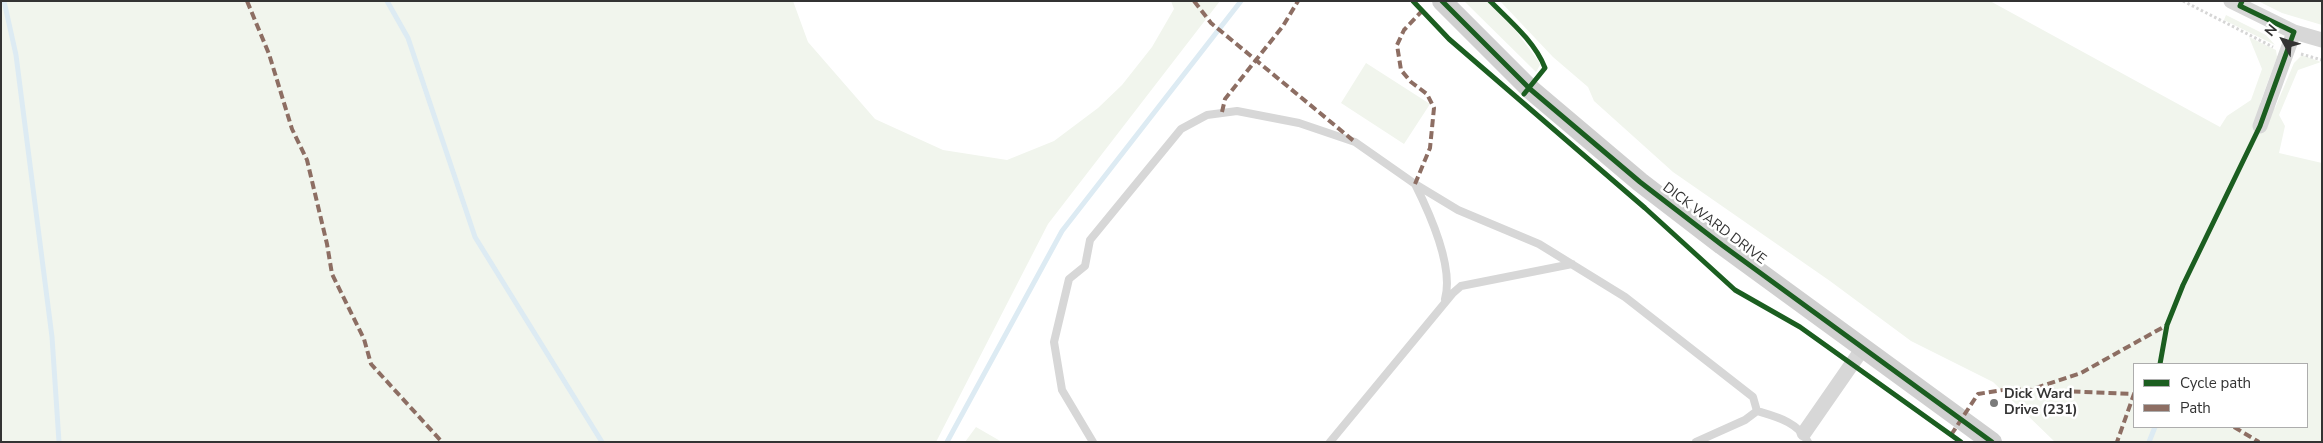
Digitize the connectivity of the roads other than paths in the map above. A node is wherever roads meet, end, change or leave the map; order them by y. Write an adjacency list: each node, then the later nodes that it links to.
1 (1442, 1): 9 (street, DICK WARD DRIVE)
2 (2231, 1): 3 (street)
3 (2294, 32): 4 (street); 5 (street)
4 (2322, 40)
5 (2260, 126)
6 (1415, 184): 7 (lane); 8 (lane); 12 (lane)
7 (1572, 264): 8 (lane); 10 (lane)
8 (1444, 301): 13 (lane)
9 (1863, 348): 11 (street); 15 (street, DICK WARD DRIVE)
10 (1757, 411): 11 (lane); 14 (lane)
11 (1806, 437)
12 (1093, 442)
13 (1330, 442)
14 (1696, 442)
15 (1992, 442)

